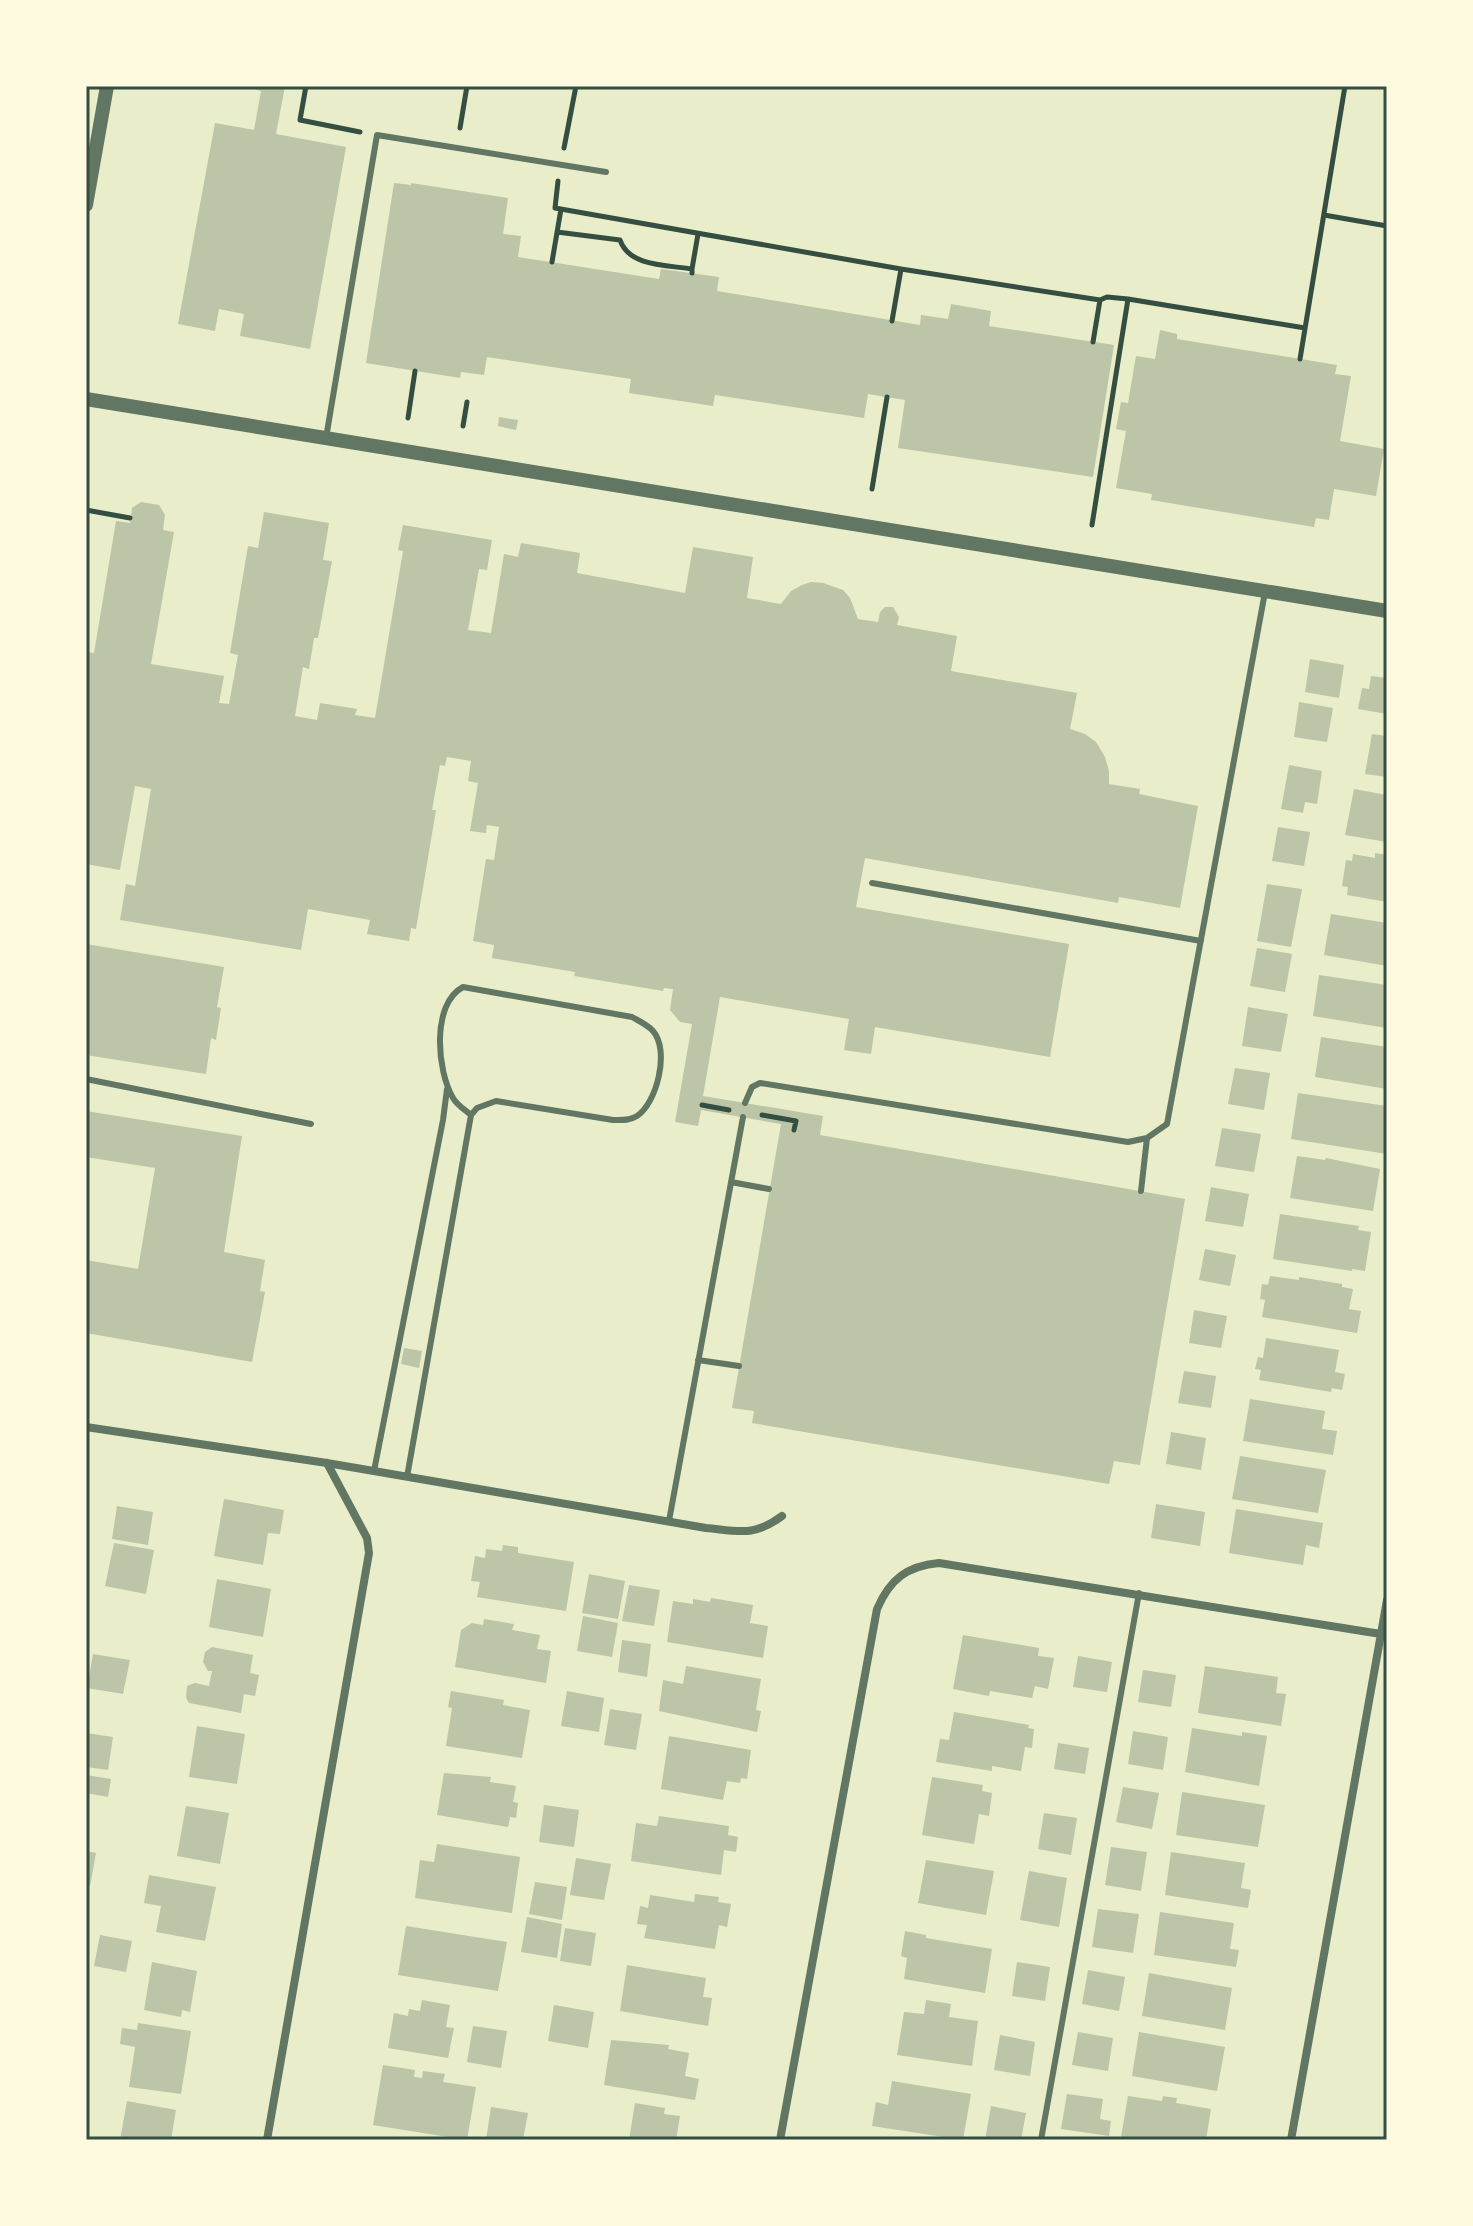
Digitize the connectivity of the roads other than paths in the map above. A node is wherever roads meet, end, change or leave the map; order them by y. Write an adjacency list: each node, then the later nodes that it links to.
1 (107, 86): 3 (street)
2 (606, 172): 5 (lane)
3 (86, 205)
4 (86, 399): 5 (street)
5 (326, 438): 6 (street)
6 (1265, 591): 7 (street); 9 (lane)
7 (1387, 611)
8 (872, 883): 9 (lane)
9 (1201, 941): 16 (lane)
10 (86, 1079): 15 (lane)
11 (447, 1085): 13 (lane); 13 (lane); 24 (lane)
12 (745, 1103): 16 (lane)
13 (471, 1115): 25 (lane)
14 (743, 1117): 17 (lane)
15 (311, 1124)
16 (1147, 1138): 19 (lane)
17 (731, 1182): 18 (lane); 20 (lane)
18 (769, 1189)
19 (1141, 1191)
20 (698, 1360): 21 (lane); 27 (lane)
21 (739, 1366)
22 (86, 1427): 23 (street)
23 (327, 1463): 24 (street); 31 (street)
24 (374, 1471): 25 (street)
25 (407, 1477): 27 (street)
26 (782, 1516): 27 (street)
27 (669, 1521)
28 (1139, 1593): 30 (street); 32 (street); 33 (lane)
29 (1387, 1600): 30 (street)
30 (1384, 1634): 34 (street)
31 (267, 2140)
32 (780, 2140)
33 (1041, 2140)
34 (1291, 2140)

